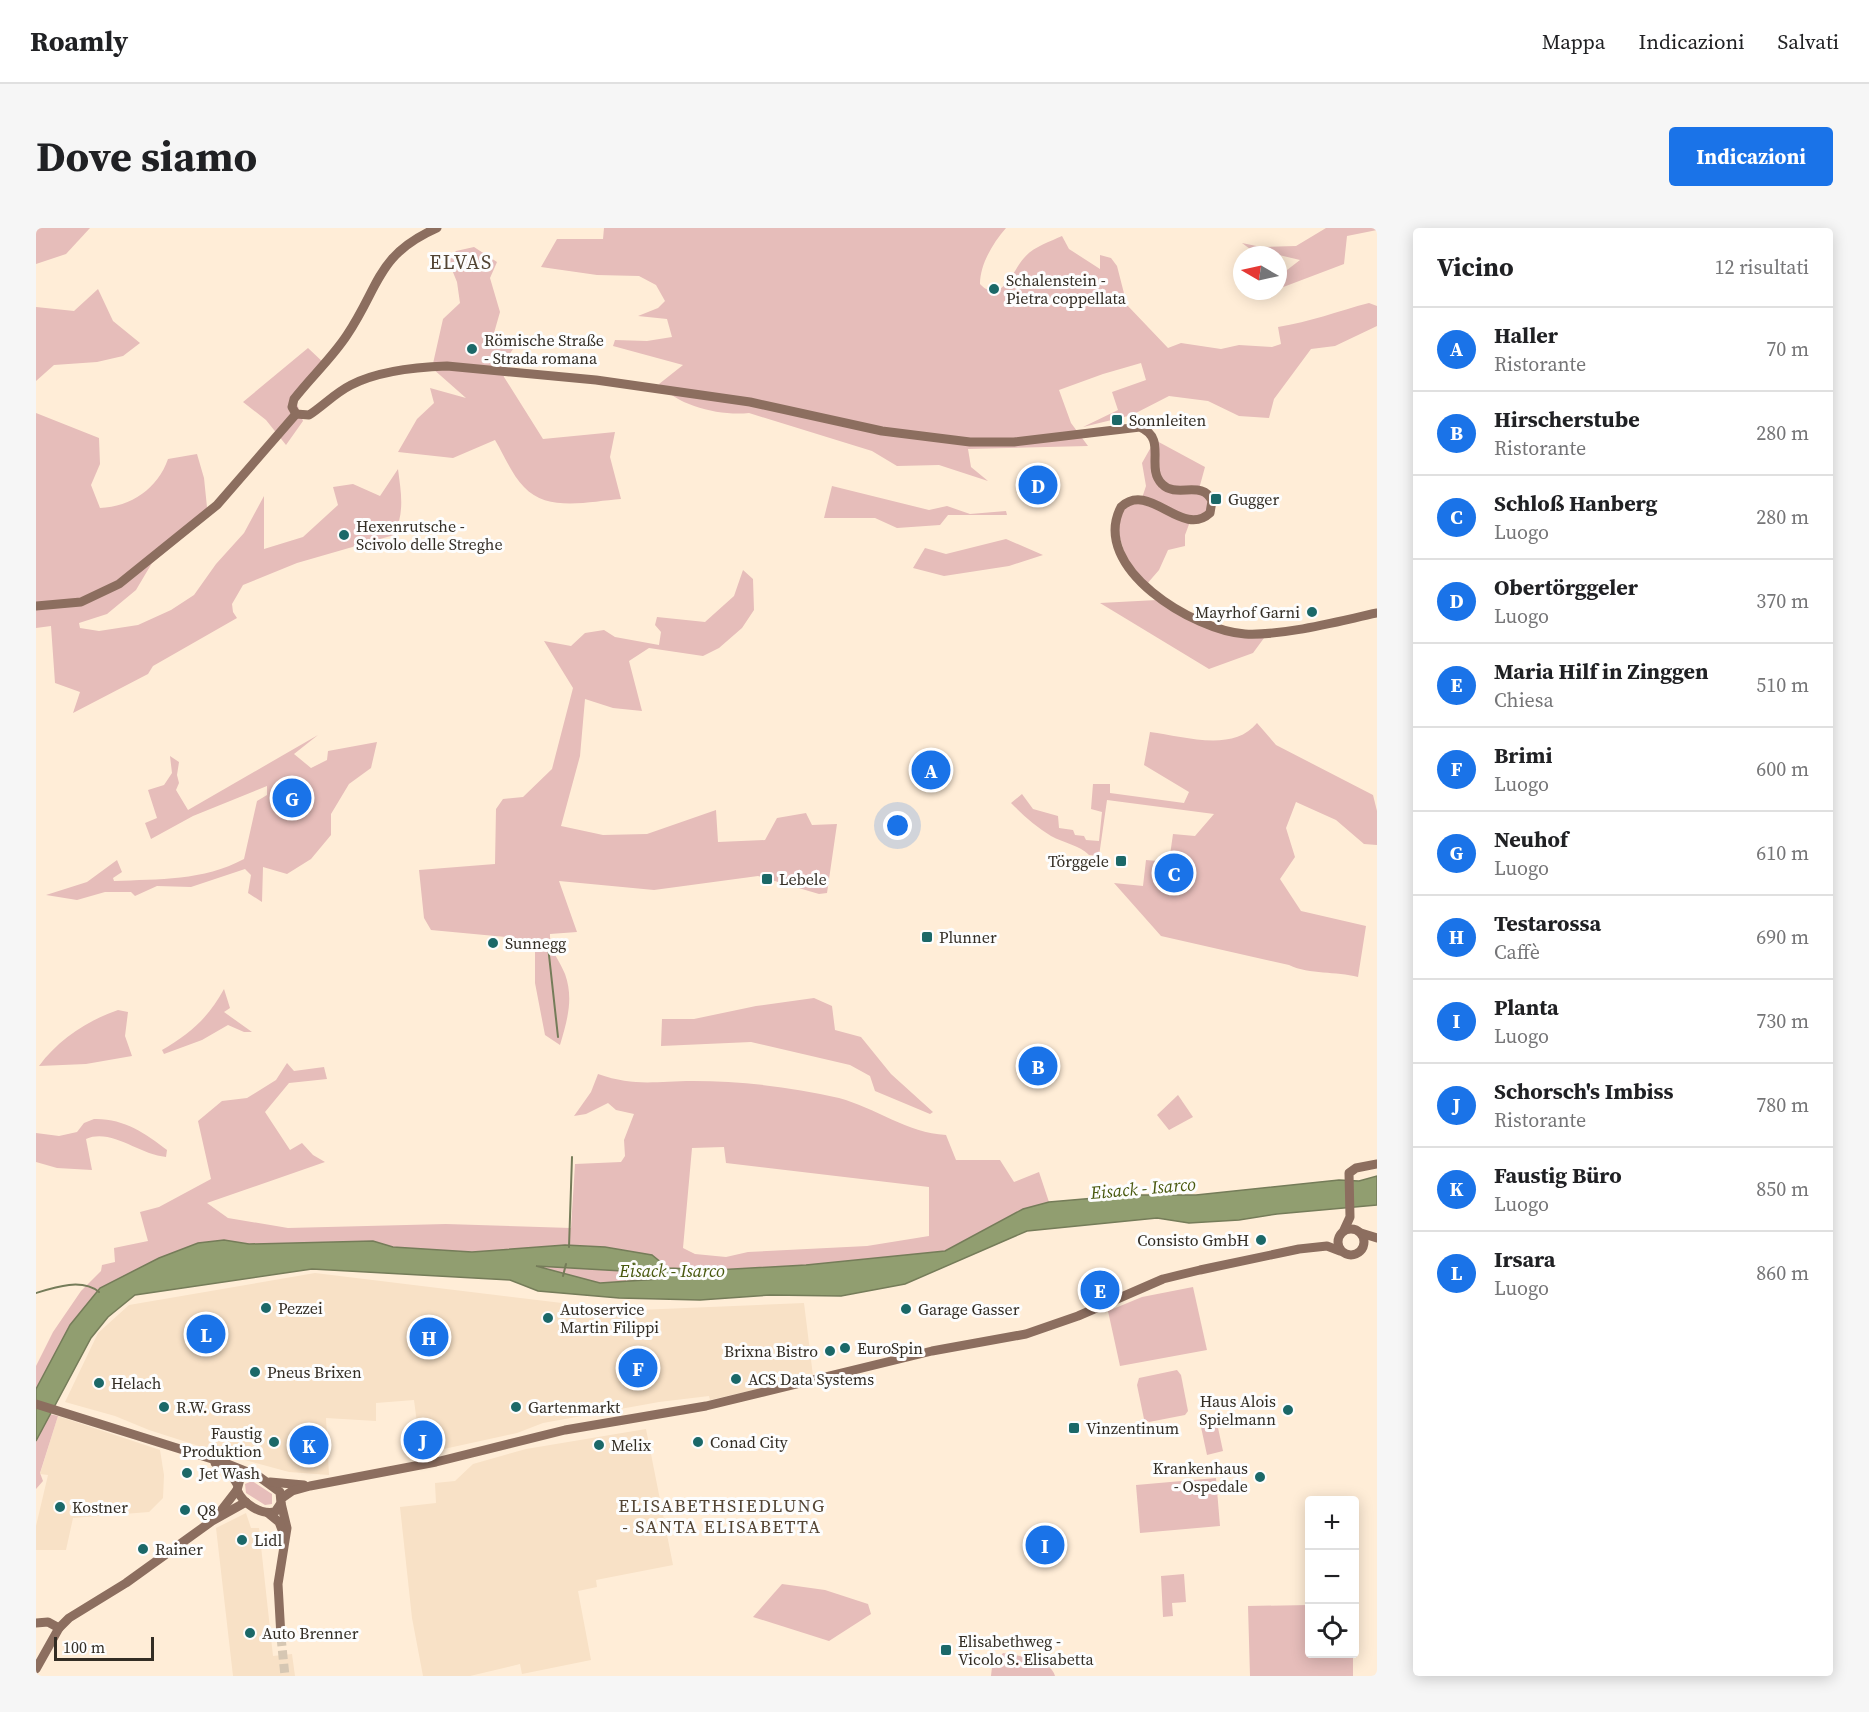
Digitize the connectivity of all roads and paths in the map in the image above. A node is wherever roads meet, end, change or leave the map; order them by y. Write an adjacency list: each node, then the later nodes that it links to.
1 (436, 228): 2 (main road)
2 (296, 414): 3 (main road); 4 (main road)
3 (36, 606)
4 (1377, 613)
5 (1377, 1164): 6 (main road)
6 (1350, 1214): 7 (main road); 8 (main road)
7 (1359, 1232): 8 (main road); 9 (main road); 12 (main road)
8 (1341, 1233): 11 (main road); 13 (main road)
9 (1377, 1238)
10 (1377, 1244): 12 (main road)
11 (1299, 1249): 13 (main road); 18 (main road)
12 (1361, 1250): 13 (main road)
13 (1340, 1251)
14 (36, 1404): 15 (main road)
15 (206, 1458): 16 (main road); 19 (main road)
16 (250, 1474): 17 (main road); 19 (main road)
17 (269, 1482): 18 (main road); 20 (main road)
18 (310, 1486): 20 (main road)
19 (237, 1487): 21 (main road); 23 (main road)
20 (282, 1501): 22 (main road); 24 (main road)
21 (246, 1502): 22 (main road); 23 (main road)
22 (268, 1513): 24 (main road)
23 (212, 1521): 26 (main road)
24 (285, 1538): 27 (main road)
25 (36, 1623): 26 (main road)
26 (59, 1628): 28 (main road)
27 (281, 1637)
28 (36, 1669)

